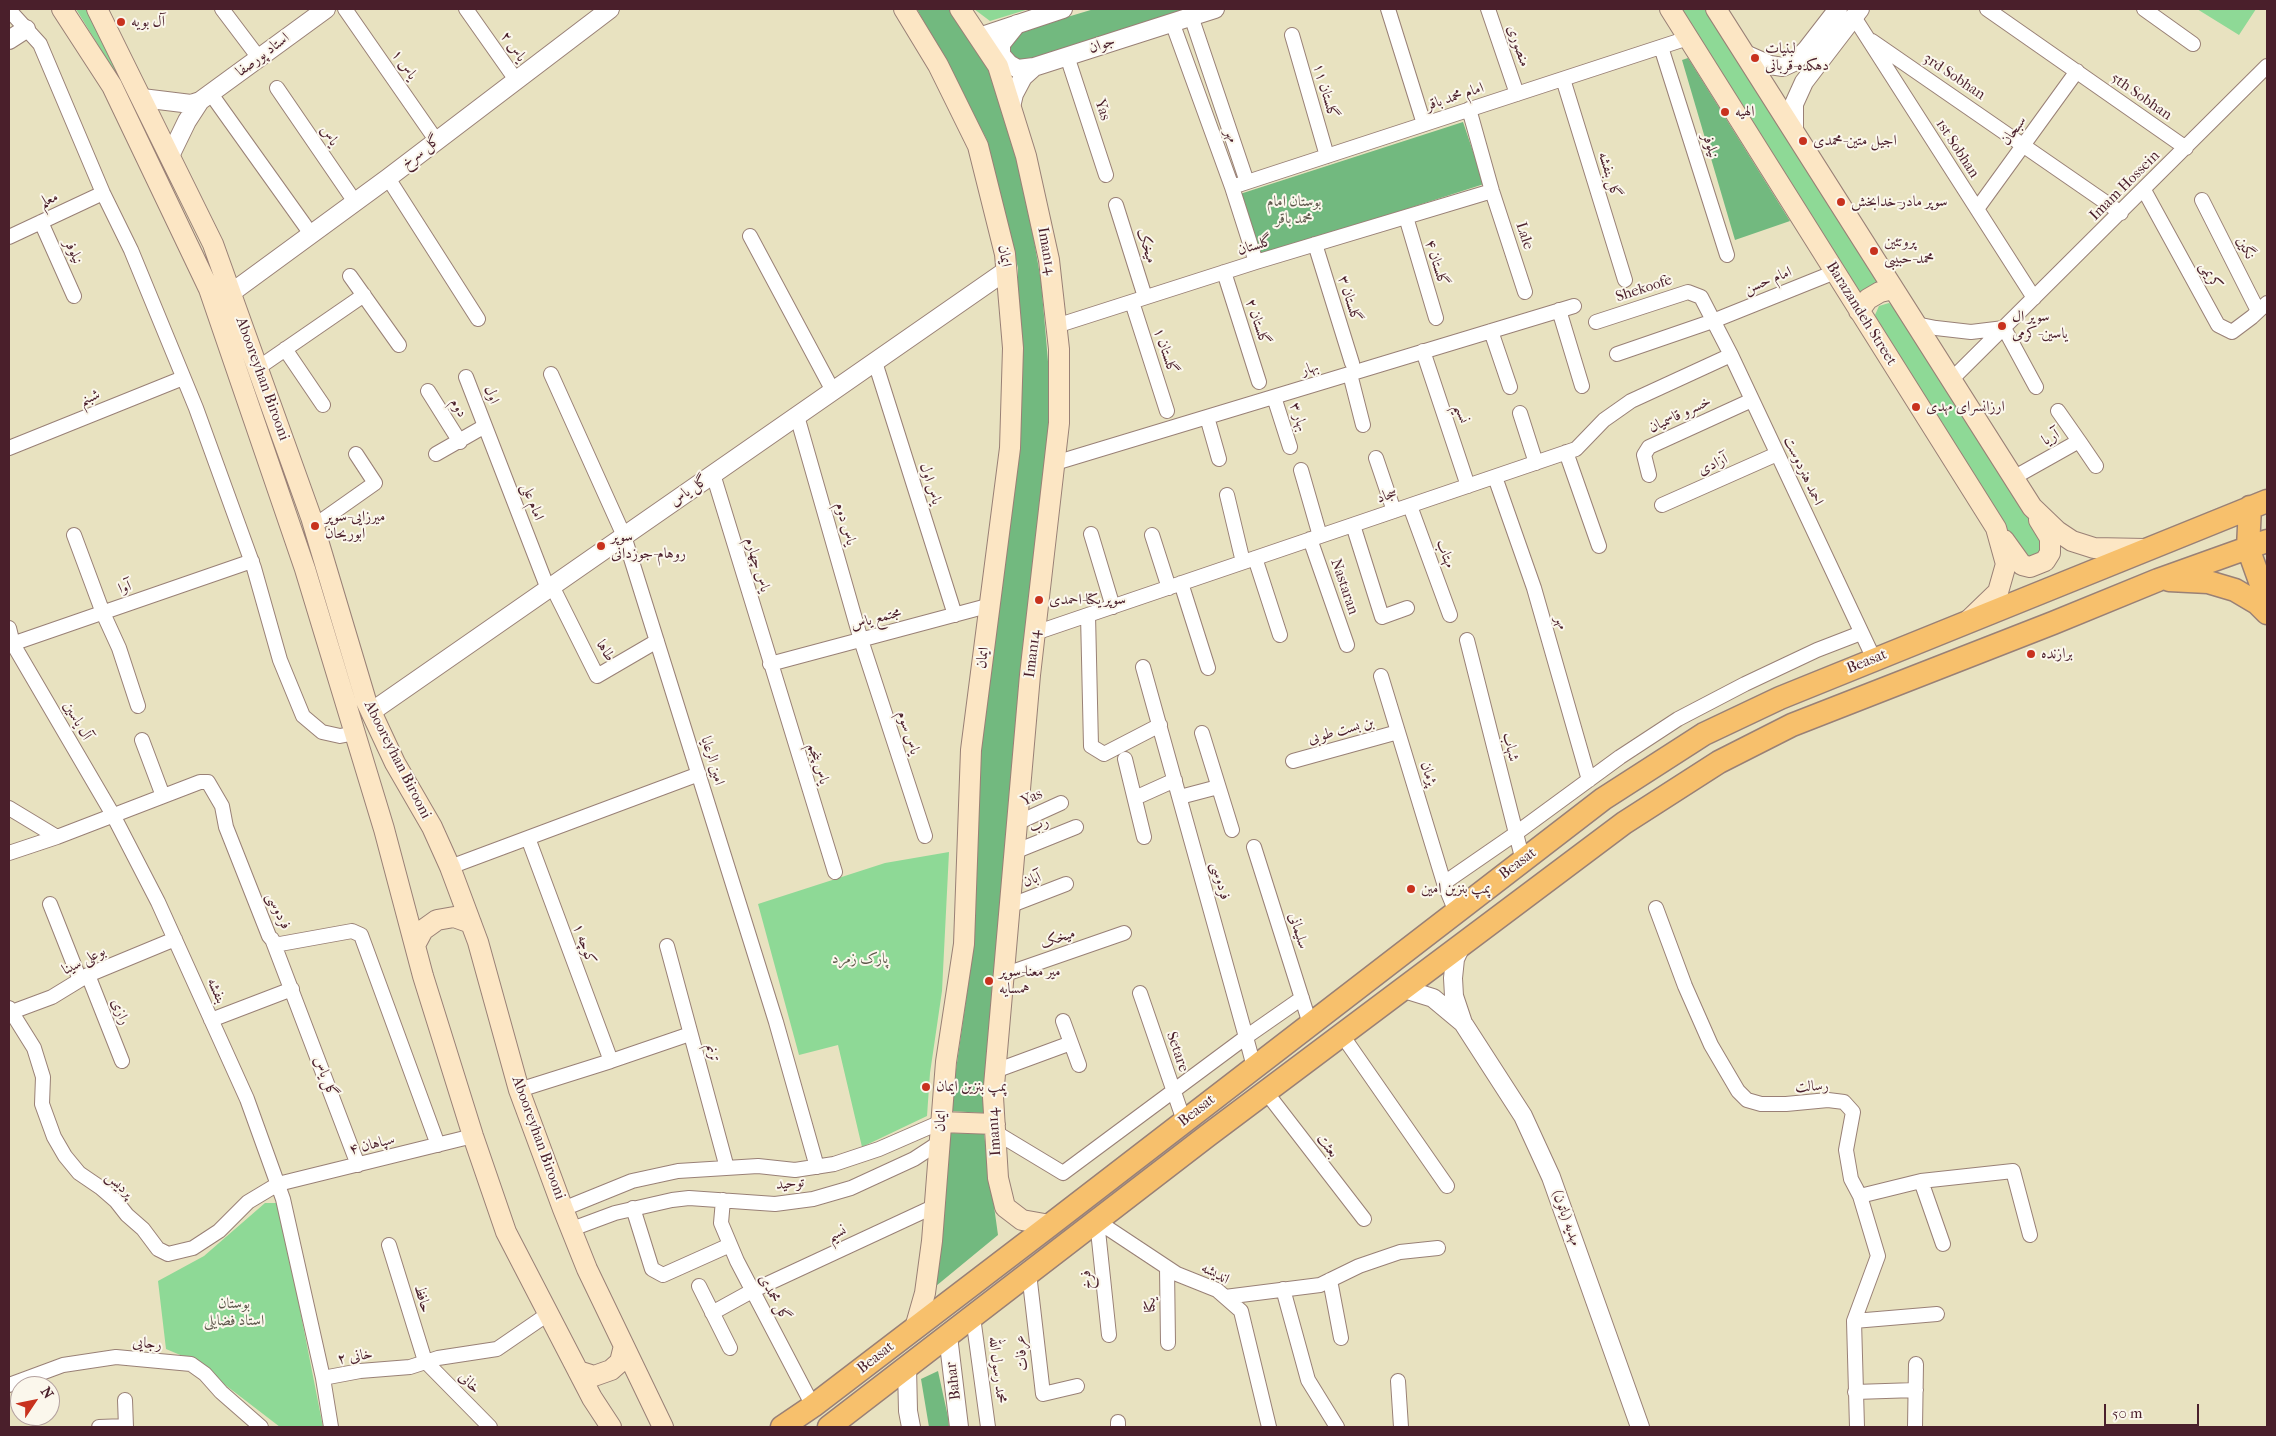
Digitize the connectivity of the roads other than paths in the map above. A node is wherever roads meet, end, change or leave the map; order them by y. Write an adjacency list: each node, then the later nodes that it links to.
1 (62, 9): 200 (main road, Abooreyhan Birooni)
2 (97, 9): 44 (main road, Abooreyhan Birooni)
3 (222, 9): 34 (street)
4 (326, 9): 34 (street, استاد پورصفا)
5 (345, 9): 50 (street, یاس ۱)
6 (466, 9): 41 (street, یاس ۲)
7 (904, 9): 75 (main road, ایمان)
8 (960, 9): 26 (main road, Iman14)
9 (1063, 9): 23 (street)
10 (1215, 9): 21 (street, جوان)
11 (1388, 9): 48 (street)
12 (1488, 9): 43 (street, منصوری)
13 (1670, 9): 28 (main road, Barazandeh Street)
14 (1716, 9): 32 (main road)
15 (1838, 9): 35 (street)
16 (1987, 9): 38 (street, 5th Sobhan)
17 (2144, 9): 30 (street)
18 (9, 10): 24 (street)
19 (601, 11): 41 (street, گل سرخ)
20 (1857, 13): 27 (street, 1st Sobhan); 39 (street)
21 (1191, 16): 22 (street, جوان); 57 (street, مهر)
22 (1172, 22): 33 (street, جوان); 58 (street, مهر)
23 (1018, 24): 26 (street); 37 (street)
24 (26, 28): 29 (street); 61 (street)
25 (1292, 35): 54 (street, گلستان ۱۱)
26 (978, 37): 46 (main road, Iman14)
27 (1866, 37): 51 (street, 3rd Sobhan); 65 (street, 1st Sobhan)
28 (1688, 38): 31 (street, امام محمد باقر); 77 (main road, Barazandeh Street)
29 (9, 40)
30 (2193, 44)
31 (1661, 47): 40 (street, امام محمد باقر); 73 (street, نیلوفر)
32 (1745, 54): 35 (street); 49 (main road)
33 (1067, 56): 37 (street, جوان); 55 (street, Yas)
34 (259, 58): 45 (street, استاد پورصفا)
35 (1794, 62): 39 (street)
36 (2267, 66): 52 (street, Imam Hossein)
37 (1034, 67): 46 (street)
38 (2077, 71): 51 (street, سبحان); 52 (street, 5th Sobhan)
39 (1808, 77): 49 (street)
40 (1563, 79): 43 (street, امام محمد باقر); 79 (street, گل بنفشه)
41 (516, 80): 50 (street, گل سرخ)
42 (277, 88): 63 (street, یاس)
43 (1517, 94): 47 (street, امام محمد باقر)
44 (142, 98): 45 (street); 53 (main road, Abooreyhan Birooni)
45 (205, 98): 53 (street); 69 (street)
46 (1011, 107): 97 (main road, Iman14)
47 (1469, 110): 48 (street, امام محمد باقر); 60 (street, Lale)
48 (1424, 124): 54 (street, امام محمد باقر)
49 (1794, 132): 80 (main road)
50 (436, 140): 56 (street, گل سرخ)
51 (2024, 144): 65 (street, سبحان); 66 (street, 3rd Sobhan)
52 (2186, 148): 59 (street, Imam Hossein)
53 (170, 156): 82 (main road, Abooreyhan Birooni)
54 (1327, 156): 57 (street, امام محمد باقر)
55 (1106, 175)
56 (388, 178): 63 (street, گل سرخ); 93 (street)
57 (1247, 182): 58 (street, امام محمد باقر)
58 (1232, 187): 74 (street, مهر)
59 (2144, 190): 66 (street, Imam Hossein); 89 (street, کریمی)
60 (1492, 191): 67 (street, گلستان); 81 (street, Lale)
61 (103, 193): 68 (street, معلم); 110 (street)
62 (2202, 200): 89 (street, نگین)
63 (355, 202): 69 (street, گل سرخ)
64 (1116, 205): 87 (street, میخک)
65 (1977, 209): 86 (street, 1st Sobhan)
66 (2121, 213): 86 (street, Imam Hossein)
67 (1406, 217): 72 (street, گلستان); 92 (street, گلستان ۴)
68 (41, 222): 71 (street, معلم); 84 (street, نیلوفر)
69 (311, 234): 82 (street, گل سرخ)
70 (750, 236): 117 (street)
71 (9, 237)
72 (1315, 244): 74 (street, گلستان); 107 (street, گلستان ۳)
73 (1727, 255)
74 (1256, 262): 76 (street, گلستان)
75 (1007, 270): 105 (street, گل یاس); 171 (main road, ایمان)
76 (1224, 272): 87 (street, گلستان); 112 (street, گلستان ۲)
77 (1835, 272): 91 (main road, Barazandeh Street); 94 (street, امام حسن)
78 (350, 276): 83 (street)
79 (1625, 280)
80 (1894, 289): 91 (main road); 96 (main road)
81 (1525, 292)
82 (231, 293): 106 (main road, Abooreyhan Birooni)
83 (364, 295): 100 (street); 101 (street)
84 (74, 296)
85 (1701, 297): 94 (street, احمد هنردوست); 95 (street, Shekoofe)
86 (2034, 298): 98 (street, Imam Hossein)
87 (1138, 300): 97 (street, گلستان); 121 (street, گلستان ۱)
88 (1574, 306): 90 (street, بهار)
89 (2263, 307)
90 (1559, 310): 99 (street, بهار); 113 (street)
91 (1860, 311): 155 (main road, Barazandeh Street)
92 (1436, 318)
93 (478, 319)
94 (1714, 321): 103 (street, امام حسن); 104 (street, احمد هنردوست)
95 (1596, 322)
96 (1916, 324): 98 (street); 111 (main road)
97 (1056, 326): 138 (main road, Iman14)
98 (2004, 328): 111 (street, Imam Hossein); 115 (street)
99 (1491, 331): 102 (street, بهار); 114 (street)
100 (399, 345)
101 (285, 349): 106 (street); 120 (street)
102 (1423, 352): 107 (street, بهار); 146 (street, نسیم)
103 (1617, 354)
104 (1731, 355): 119 (street, احمد هنردوست); 132 (street, سجاد)
105 (875, 362): 117 (street, گل یاس); 176 (street, یاس اول)
106 (258, 368): 154 (main road, Abooreyhan Birooni)
107 (1351, 368): 118 (street, بهار); 126 (street, گلستان ۳)
108 (551, 374): 160 (street, امین الرعایا)
109 (466, 377): 127 (street, اول)
110 (183, 378): 131 (street, شبنم); 166 (street)
111 (1951, 380): 145 (main road)
112 (1259, 382)
113 (1582, 386)
114 (1510, 387)
115 (2036, 387)
116 (428, 391): 129 (street, دوم)
117 (833, 391): 124 (street, گل یاس)
118 (1274, 397): 125 (street, بهار); 130 (street, بهار ۳)
119 (1752, 400): 135 (street, احمد هنردوست); 143 (street, خسرو قاسمیان)
120 (323, 405)
121 (1168, 411)
122 (2058, 411): 128 (street)
123 (1520, 413): 139 (street)
124 (797, 416): 142 (street, گل یاس); 184 (street, یاس دوم)
125 (1206, 417): 137 (street); 138 (street, بهار)
126 (1363, 425)
127 (486, 426): 129 (street); 169 (street, امام علی)
128 (2079, 441): 140 (street, آریا); 145 (street, آریا)
129 (460, 442): 134 (street)
130 (1290, 447)
131 (9, 448)
132 (1566, 452): 139 (street, سجاد); 163 (street)
133 (356, 454): 154 (street)
134 (436, 454)
135 (1777, 454): 149 (street, آزادی); 182 (street, احمد هنردوست)
136 (1376, 458): 152 (street)
137 (1219, 459)
138 (1055, 463): 181 (main road, Iman14)
139 (1536, 463): 144 (street, سجاد)
140 (2096, 466)
141 (1301, 470): 161 (street, Nastaran)
142 (713, 474): 160 (street, گل یاس); 190 (street, یاس چهارم)
143 (1649, 475)
144 (1495, 476): 146 (street, سجاد); 207 (street, مهر)
145 (2013, 478): 151 (main road)
146 (1468, 486): 150 (street, سجاد)
147 (1227, 495): 165 (street)
148 (2259, 504): 156 (main road); 162 (main road); 164 (main road, Beasat)
149 (1662, 505)
150 (1410, 506): 152 (street, سجاد); 178 (street, مهتاب)
151 (2032, 507): 155 (main road); 164 (main road)
152 (1394, 511): 153 (street, سجاد)
153 (1353, 525): 161 (street, سجاد); 173 (street)
154 (314, 526): 196 (main road, Abooreyhan Birooni)
155 (1996, 528): 179 (main road, Barazandeh Street)
156 (2267, 533)
157 (1092, 534): 172 (street)
158 (74, 535): 174 (street)
159 (1152, 535): 168 (street)
160 (624, 536): 169 (street, گل یاس); 186 (street, امین الرعایا)
161 (1315, 538): 165 (street, سجاد); 188 (street, Nastaran)
162 (2258, 544): 167 (main road, Beasat); 170 (main road)
163 (1599, 546)
164 (2146, 549): 179 (main road, Beasat)
165 (1249, 560): 168 (street, سجاد); 183 (street)
166 (252, 561): 174 (street, آوا); 200 (street)
167 (2158, 580): 175 (main road); 198 (main road, Beasat)
168 (1175, 586): 172 (street, سجاد); 192 (street)
169 (550, 588): 186 (street, طاها); 196 (street, گل یاس)
170 (2267, 601)
171 (991, 605): 176 (street, مجتمع یاس); 266 (main road, ایمان)
172 (1113, 607): 177 (street, سجاد)
173 (1407, 608)
174 (103, 613): 187 (street, آوا); 195 (street)
175 (2267, 613)
176 (955, 615): 184 (street, مجتمع یاس)
177 (1088, 615): 181 (street, سجاد); 197 (street)
178 (1450, 615)
179 (1969, 620): 189 (main road, Beasat)
180 (9, 628): 187 (street, آل یاسین)
181 (1035, 633): 215 (main road, Iman14)
182 (1861, 633): 189 (street, احمد هنردوست); 207 (street)
183 (1280, 635)
184 (861, 640): 190 (street, مجتمع یاس); 219 (street, یاس سوم)
185 (1467, 640): 218 (street, شهاب)
186 (657, 641): 205 (street, امین الرعایا)
187 (11, 644): 214 (street, آل یاسین)
188 (1346, 645)
189 (1874, 659): 194 (main road, Beasat)
190 (770, 664): 228 (street, یاس پنجم)
191 (1143, 668): 197 (street, فردوسی)
192 (1208, 668)
193 (1381, 676): 199 (street, پژمان)
194 (1780, 698): 198 (main road); 226 (main road, Beasat)
195 (138, 706)
196 (371, 712): 227 (main road, Abooreyhan Birooni)
197 (1160, 725): 206 (street, فردوسی)
198 (1792, 725): 241 (main road, Beasat)
199 (1398, 732): 204 (street, بن بست طوبی); 229 (street, پژمان)
200 (356, 733): 239 (main road, Abooreyhan Birooni)
201 (1202, 733): 208 (street)
202 (142, 740): 209 (street)
203 (1125, 759): 211 (street)
204 (1293, 761)
205 (699, 774): 222 (street); 272 (street, امین الرعایا)
206 (1175, 780): 210 (street, فردوسی); 211 (street)
207 (1589, 780): 218 (street)
208 (1218, 787): 210 (street); 217 (street)
209 (162, 796): 214 (street, فردوسی); 238 (street, فردوسی)
210 (1180, 797): 255 (street, فردوسی)
211 (1135, 798): 221 (street)
212 (1061, 803): 215 (street, Yas)
213 (9, 808): 220 (street)
214 (113, 815): 220 (street, فردوسی); 237 (street, بنفشه)
215 (1017, 823): 224 (main road, Iman14)
216 (1076, 827): 224 (street, رب)
217 (1232, 830)
218 (1515, 834): 226 (street, شهاب); 229 (street)
219 (925, 836)
220 (57, 837): 225 (street, فردوسی)
221 (1144, 837)
222 (528, 838): 227 (street); 258 (street, کوچه ۱)
223 (1254, 847): 247 (street, سلیمانی)
224 (1014, 852): 232 (main road, Iman14)
225 (9, 853)
226 (1523, 860): 234 (main road, Beasat)
227 (450, 867): 235 (main road, Abooreyhan Birooni)
228 (835, 872)
229 (1444, 882): 234 (street, پژمان)
230 (1066, 884): 232 (street, آبان)
231 (50, 904): 243 (street, رازی)
232 (1009, 906): 242 (main road, Iman14)
233 (1656, 908): 277 (street, رسالت)
234 (1456, 912): 252 (main road, Beasat)
235 (470, 923): 239 (main road); 262 (main road, Abooreyhan Birooni)
236 (1124, 933): 242 (street, میخک)
237 (174, 939): 243 (street, بوعلی سینا); 249 (street, بنفشه)
238 (272, 939): 244 (street, گل یاس); 270 (street, فردوسی)
239 (415, 945): 268 (main road, Abooreyhan Birooni)
240 (666, 946): 253 (street, ترنم)
241 (1461, 946): 245 (main road, Beasat); 251 (street, مهدیه (باتون))
242 (1003, 976): 261 (main road, Iman14)
243 (84, 978): 248 (street, بوعلی سینا); 257 (street, رازی)
244 (292, 989): 249 (street); 271 (street, گل یاس)
245 (1404, 989): 251 (street, مهدیه (باتون)); 254 (main road, Beasat)
246 (1140, 993): 263 (street, Setare)
247 (1302, 998): 252 (street, سلیمانی); 255 (street)
248 (9, 1011): 275 (street, پردیس)
249 (211, 1020): 275 (street, بنفشه)
250 (1063, 1021): 256 (street)
251 (1463, 1023): 337 (street, مهدیه (باتون))
252 (1310, 1024): 260 (main road, Beasat)
253 (690, 1034): 258 (street); 273 (street, ترنم)
254 (1342, 1035): 264 (main road, Beasat); 276 (street)
255 (1246, 1037): 260 (street, فردوسی); 263 (street)
256 (1071, 1042): 259 (street); 261 (street)
257 (122, 1060)
258 (611, 1062): 262 (street)
259 (1079, 1065)
260 (1254, 1067): 265 (main road, Beasat)
261 (995, 1071): 267 (main road, Iman14)
262 (519, 1090): 281 (main road, Abooreyhan Birooni)
263 (1174, 1091): 265 (street, Setare); 267 (street)
264 (1266, 1092): 282 (street, بعثت); 283 (main road, Beasat)
265 (1184, 1121): 284 (main road, Beasat)
266 (941, 1122): 267 (main road); 269 (main road, ایمان); 272 (street)
267 (995, 1128): 284 (main road, Iman14)
268 (473, 1136): 270 (street, سپاهان ۴); 299 (main road, Abooreyhan Birooni)
269 (940, 1142): 278 (street, توحید); 279 (main road, ایمان)
270 (438, 1145): 271 (street, سپاهان ۴)
271 (358, 1165): 275 (street, سپاهان ۴)
272 (817, 1167): 273 (street)
273 (727, 1168): 281 (street)
274 (1921, 1180): 277 (street); 286 (street); 288 (street)
275 (278, 1184): 314 (street, خانی ۲)
276 (1447, 1186)
277 (1860, 1196): 302 (street, رسالت)
278 (723, 1200): 280 (street, توحید); 289 (street, گل محمدی)
279 (935, 1206): 296 (street, نسیم); 303 (main road, ایمان)
280 (633, 1208): 285 (street, توحید); 289 (street)
281 (564, 1209): 285 (main road, Abooreyhan Birooni)
282 (1364, 1219)
283 (1097, 1222): 291 (street, اندیشه); 292 (main road, Beasat); 304 (street, فرخ)
284 (1050, 1225): 303 (main road, Beasat)
285 (572, 1229): 308 (main road, Abooreyhan Birooni)
286 (2030, 1235)
287 (390, 1244): 310 (street, حافظ)
288 (1943, 1244)
289 (730, 1245): 296 (street, گل محمدی)
290 (1438, 1248): 293 (street)
291 (1167, 1268): 297 (street, اندیشه); 307 (street, یکتا)
292 (1029, 1274): 301 (main road, Beasat); 317 (street, عرفات)
293 (1330, 1280): 295 (street); 306 (street)
294 (699, 1286): 298 (street)
295 (1282, 1289): 297 (street); 335 (street)
296 (752, 1291): 298 (street, نسیم); 321 (street, گل محمدی)
297 (1225, 1297): 334 (street, اندیشه)
298 (712, 1313): 309 (street)
299 (548, 1314): 310 (street, خانی ۲); 313 (main road, Abooreyhan Birooni)
300 (1937, 1314): 302 (street)
301 (973, 1317): 305 (main road, Beasat); 333 (street, محمد رسول الله)
302 (1854, 1321): 319 (street, رسالت)
303 (915, 1328): 321 (main road, Beasat)
304 (1109, 1335)
305 (948, 1336): 312 (main road, Beasat); 332 (street, Bahar)
306 (1340, 1338)
307 (1168, 1343)
308 (624, 1346): 313 (main road); 328 (main road, Abooreyhan Birooni)
309 (730, 1348)
310 (425, 1361): 314 (street, خانی ۲); 326 (street, خانی)
311 (1916, 1364): 318 (street)
312 (907, 1367): 330 (main road, Beasat); 331 (street)
313 (578, 1371): 327 (main road, Abooreyhan Birooni)
314 (323, 1378): 325 (street)
315 (1398, 1381): 336 (street)
316 (9, 1385): 324 (street, رجایی)
317 (1076, 1386)
318 (1916, 1390): 319 (street); 339 (street)
319 (1855, 1392): 338 (street, رسالت)
320 (125, 1400): 323 (street)
321 (813, 1406): 329 (main road, Beasat)
322 (99, 1427): 323 (street)
323 (126, 1427)
324 (261, 1427)
325 (331, 1427)
326 (490, 1427)
327 (611, 1427)
328 (663, 1427)
329 (782, 1427)
330 (829, 1427)
331 (911, 1427)
332 (959, 1427)
333 (988, 1427)
334 (1270, 1427)
335 (1337, 1427)
336 (1401, 1427)
337 (1640, 1427)
338 (1857, 1427)
339 (1916, 1427)

